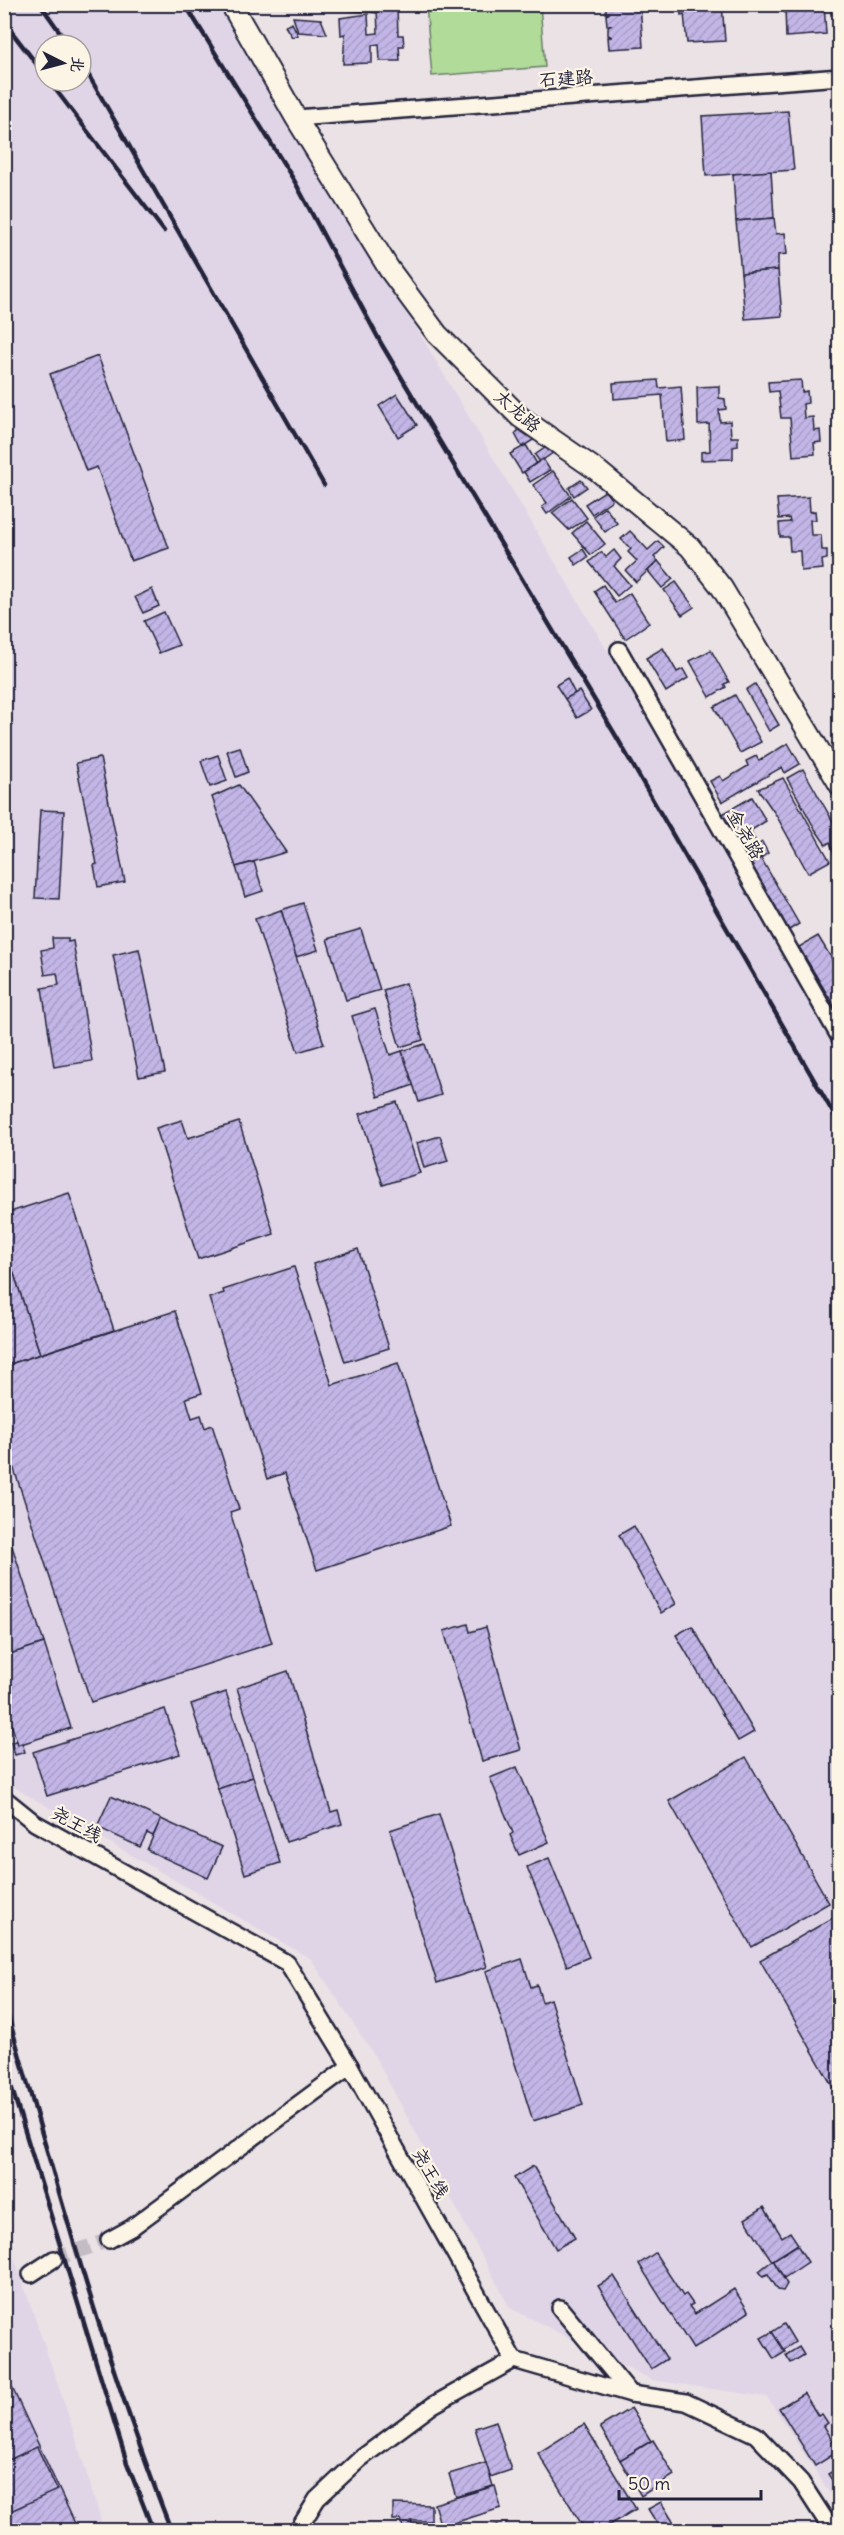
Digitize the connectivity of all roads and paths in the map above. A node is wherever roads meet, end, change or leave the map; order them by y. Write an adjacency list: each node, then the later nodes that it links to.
1 (231, 4): 3 (street, 太龙路)
2 (840, 77): 3 (street, 石建路)
3 (296, 118): 5 (street, 太龙路)
4 (619, 650): 6 (street, 金尧路)
5 (840, 785)
6 (840, 1038)
7 (4, 1798): 8 (street, 尧王线)
8 (350, 2066): 9 (street); 13 (street, 尧王线)
9 (109, 2240)
10 (54, 2259): 11 (street)
11 (31, 2274)
12 (560, 2308): 14 (street)
13 (514, 2360): 14 (street); 15 (street)
14 (631, 2394): 16 (street)
15 (298, 2530)
16 (832, 2530)

